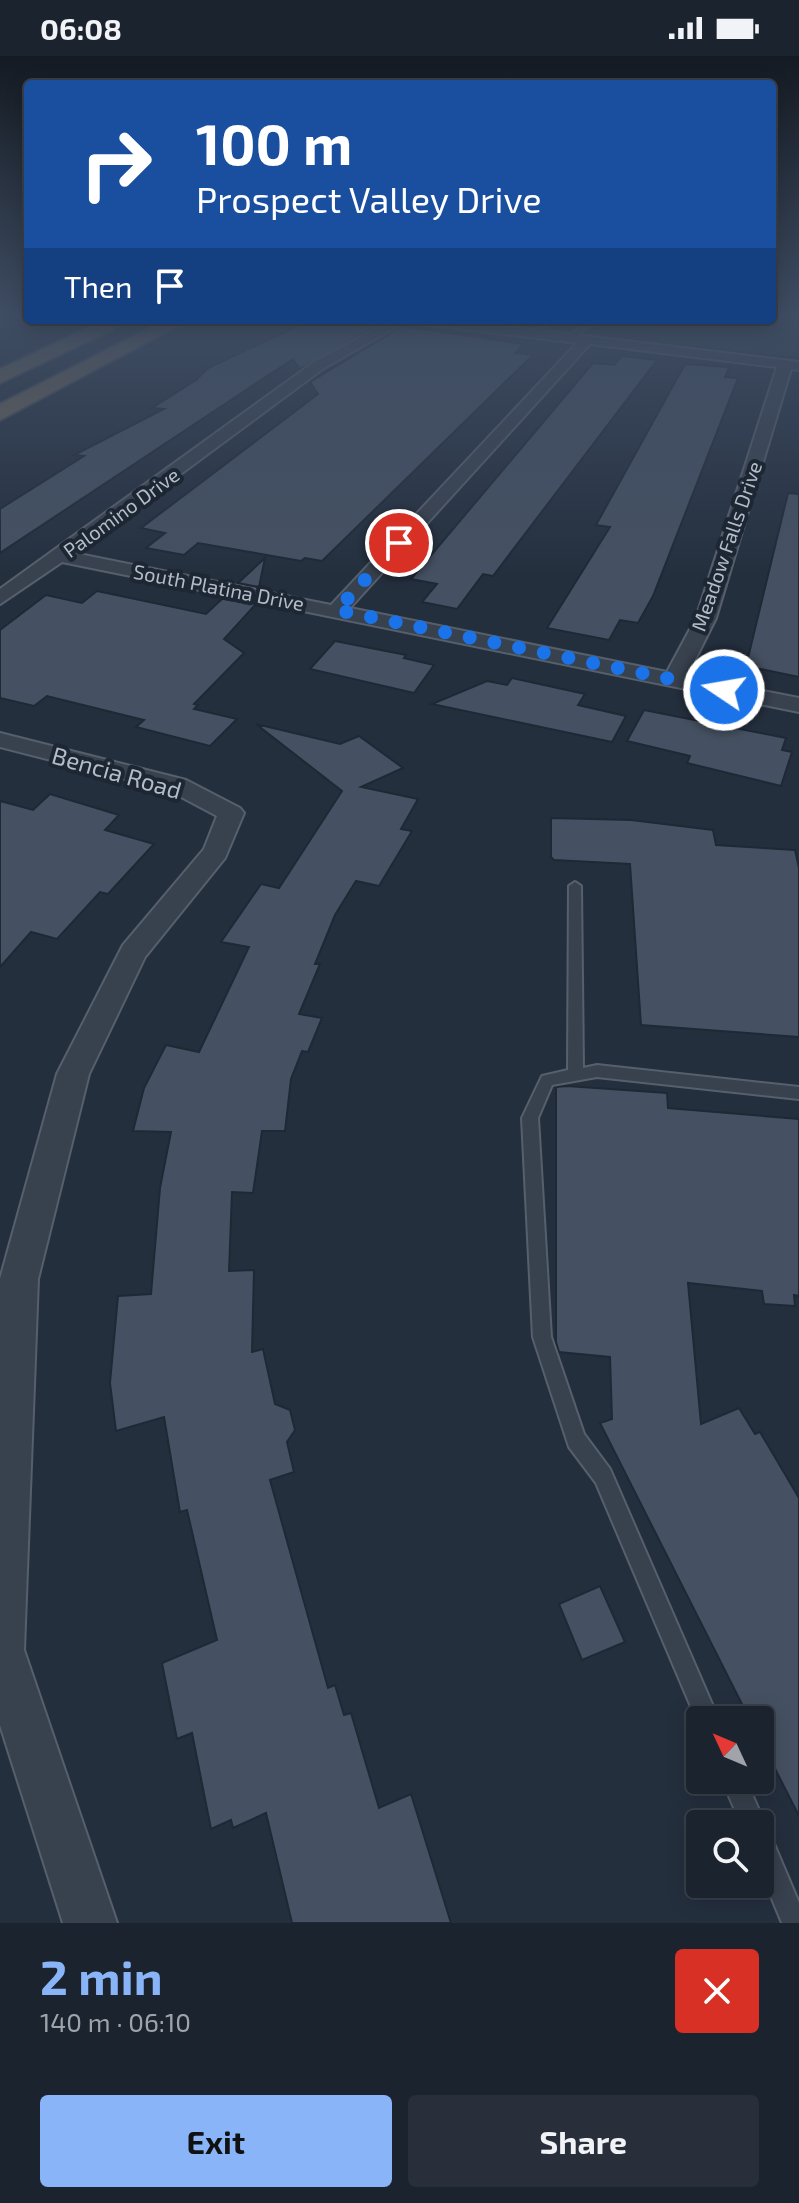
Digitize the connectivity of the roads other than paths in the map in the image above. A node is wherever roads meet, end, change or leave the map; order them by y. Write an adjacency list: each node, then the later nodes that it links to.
1 (23, 401): 5 (highway)
2 (270, 401): 6 (street, Palomino Drive)
3 (523, 401): 8 (street)
4 (780, 401): 9 (street, Meadow Falls Drive)
5 (0, 413)
6 (61, 556): 7 (street, Palomino Drive); 8 (street, South Platina Drive)
7 (0, 598)
8 (337, 610): 9 (street, South Platina Drive)
9 (674, 679): 10 (street, South Platina Drive)
10 (799, 705)
11 (0, 740): 15 (street, Bencia Road)
12 (575, 886): 13 (lane)
13 (576, 1075): 14 (lane); 16 (lane)
14 (799, 1093)
15 (0, 1650): 18 (street)
16 (702, 1706)
17 (774, 1874): 19 (lane)
18 (90, 1923)
19 (795, 1923)

